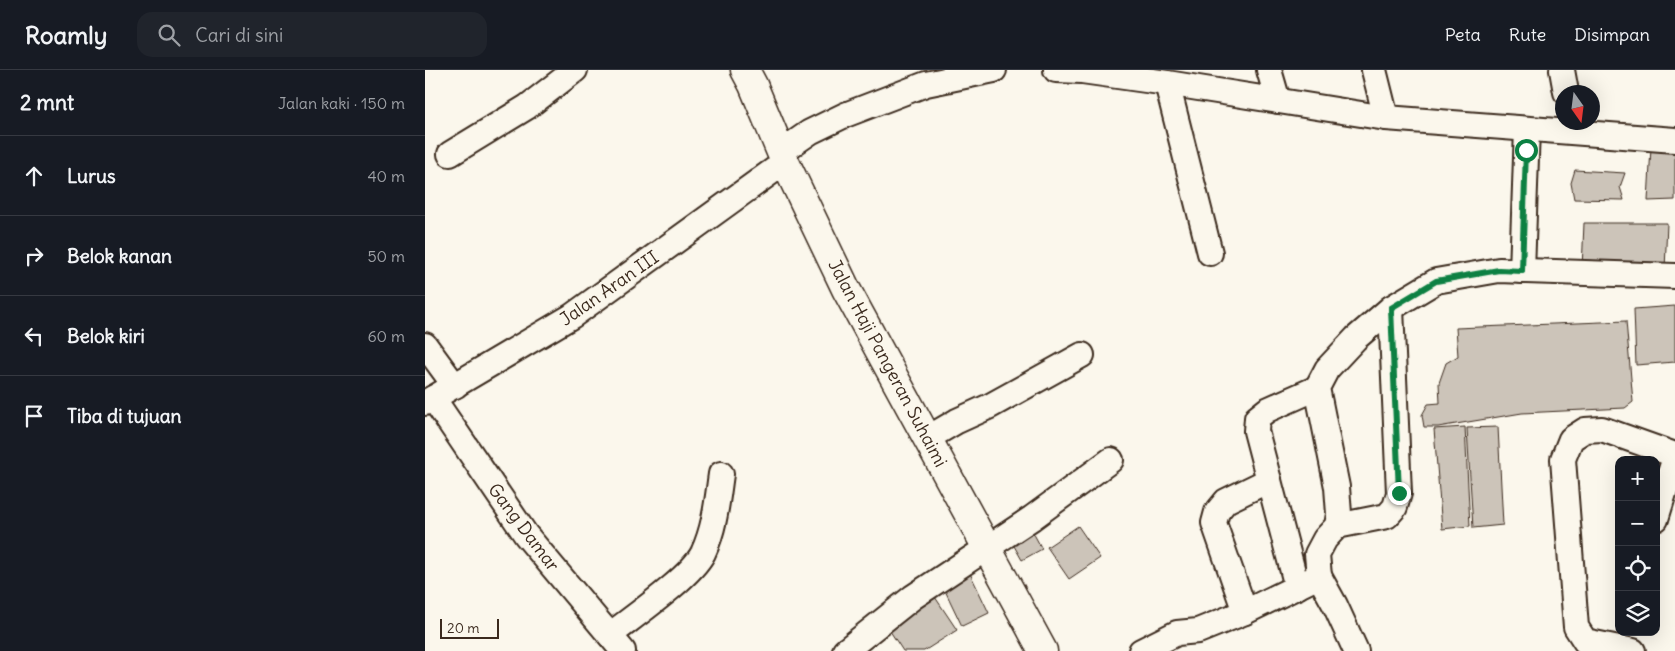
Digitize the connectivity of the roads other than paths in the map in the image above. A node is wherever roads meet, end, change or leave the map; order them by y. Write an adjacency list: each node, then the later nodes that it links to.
1 (575, 70): 17 (street)
2 (745, 70): 18 (main road, Jalan Haji Pangeran Suhaimi)
3 (994, 70): 18 (street, Jalan Aran III)
4 (1056, 70): 8 (street)
5 (1269, 70): 11 (street)
6 (1374, 70): 12 (street)
7 (1561, 70): 10 (street)
8 (1132, 74): 9 (street)
9 (1167, 83): 11 (street); 19 (street)
10 (1564, 85)
11 (1278, 101): 12 (street)
12 (1385, 118): 14 (street)
13 (1555, 127): 14 (street)
14 (1527, 128): 20 (street)
15 (1596, 130): 16 (street)
16 (1675, 140)
17 (450, 154)
18 (783, 157): 25 (street, Jalan Aran III); 28 (main road, Jalan Haji Pangeran Suhaimi)
19 (1210, 253)
20 (1522, 271): 21 (street); 22 (street)
21 (1675, 276)
22 (1391, 308): 26 (street); 34 (street)
23 (425, 345): 25 (street)
24 (1082, 355): 28 (street)
25 (455, 386): 27 (street, Jalan Aran III)
26 (1317, 388): 32 (street); 34 (street)
27 (429, 401): 41 (street, Gang Damar)
28 (928, 438): 35 (main road, Jalan Haji Pangeran Suhaimi)
29 (1675, 456): 33 (street); 47 (street)
30 (1111, 460): 35 (street)
31 (721, 474): 41 (street)
32 (1269, 480): 37 (street); 38 (street)
33 (1660, 506)
34 (1337, 526): 36 (street)
35 (987, 548): 42 (street); 43 (main road, Jalan Haji Pangeran Suhaimi)
36 (1319, 576): 37 (street); 46 (street)
37 (1297, 587): 38 (street)
38 (1245, 612): 39 (street)
39 (1198, 631): 44 (street); 45 (street)
40 (1640, 636): 48 (street)
41 (617, 643)
42 (845, 651)
43 (1043, 651)
44 (1141, 651)
45 (1177, 651)
46 (1356, 651)
47 (1633, 651)
48 (1639, 651)

